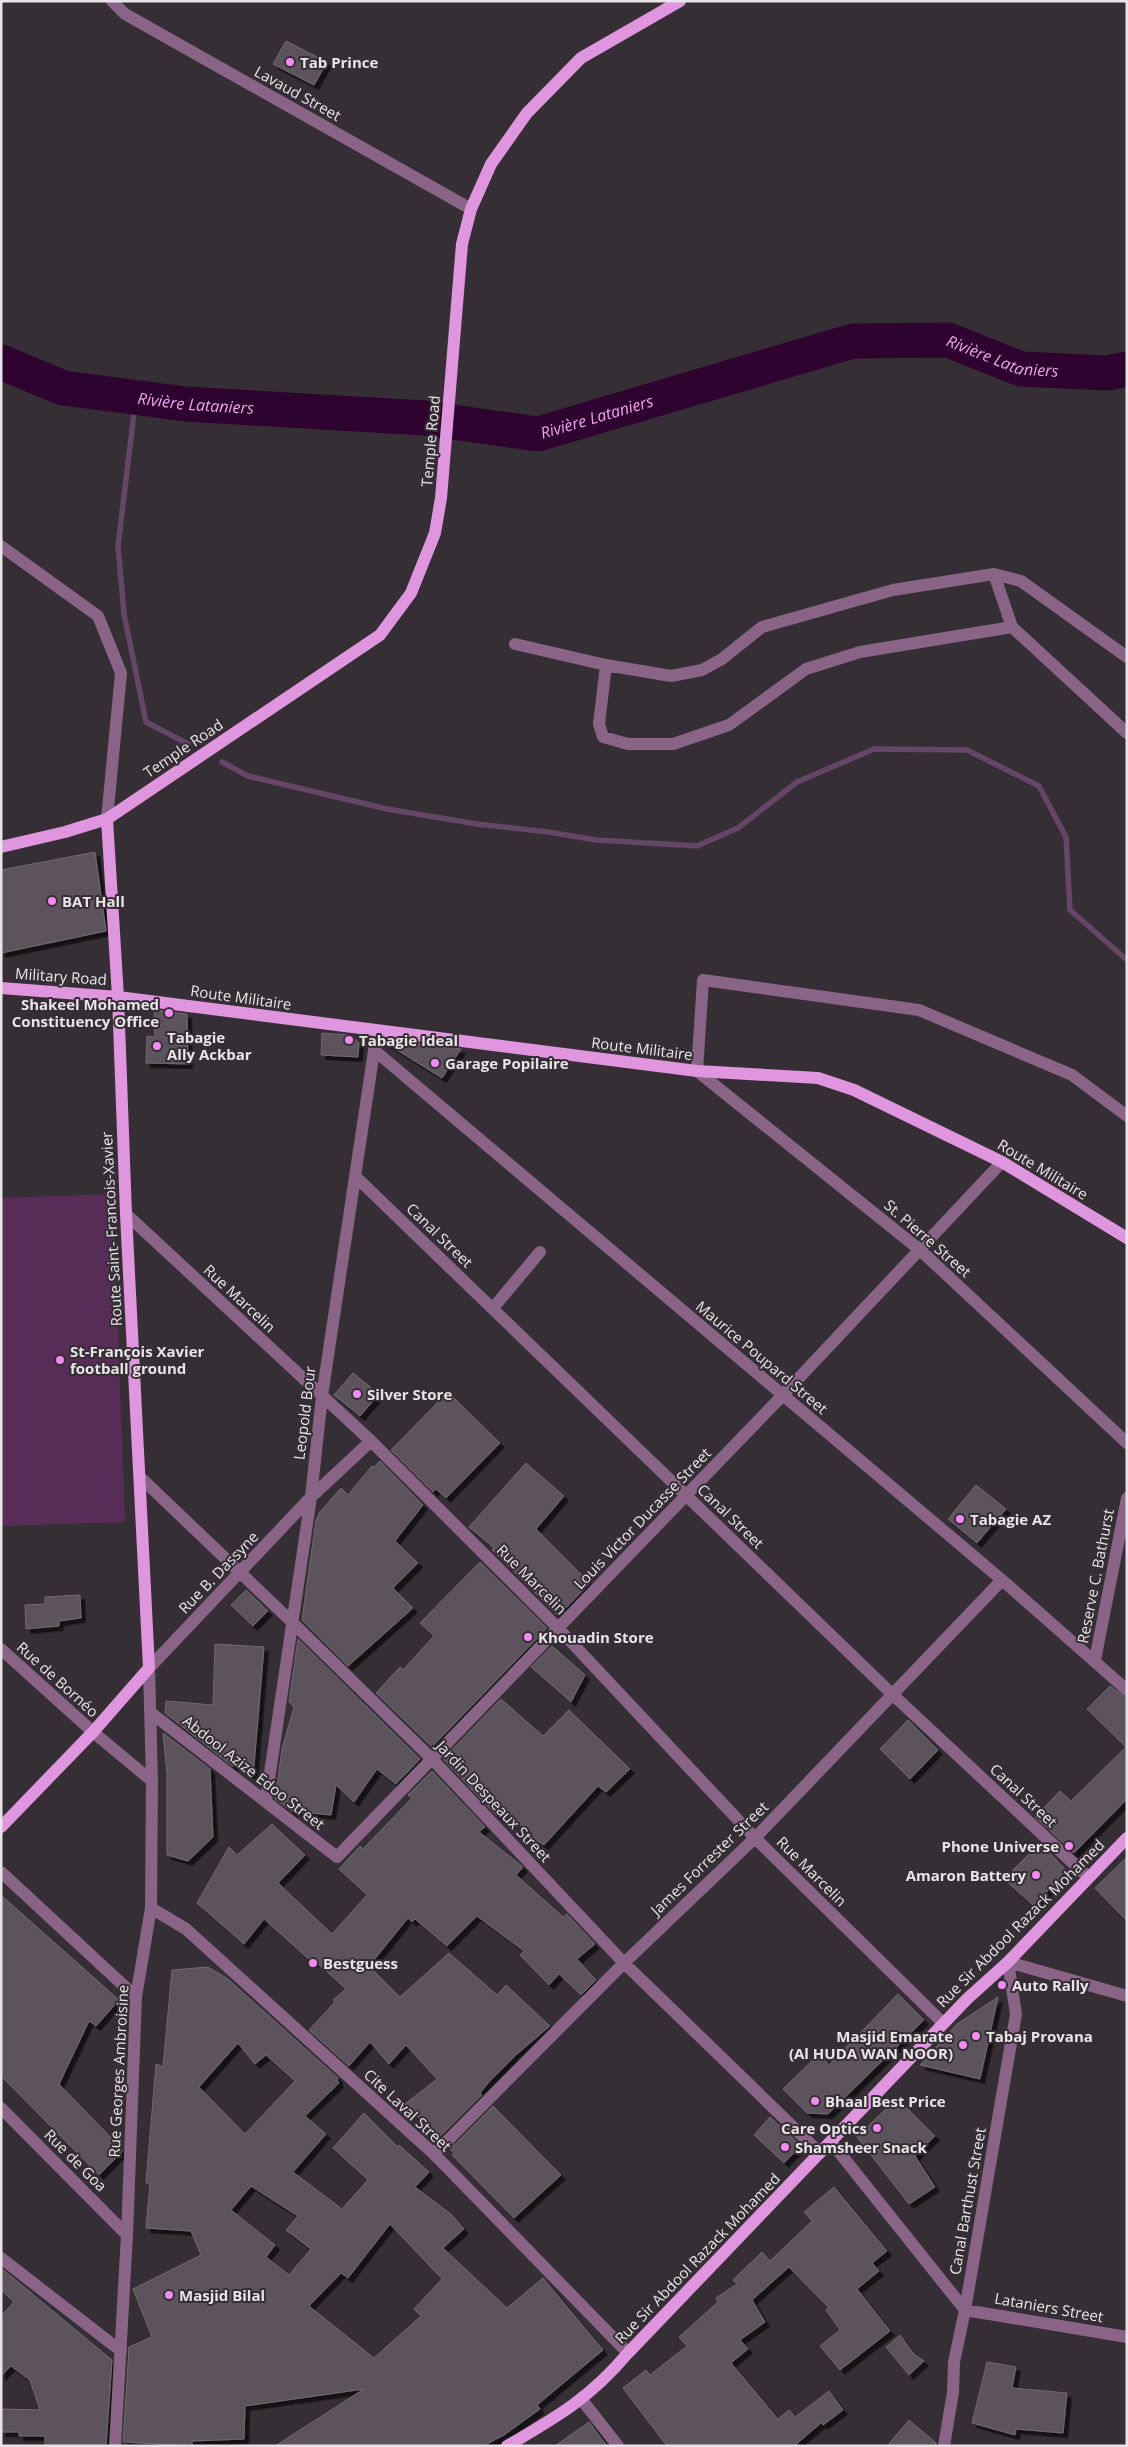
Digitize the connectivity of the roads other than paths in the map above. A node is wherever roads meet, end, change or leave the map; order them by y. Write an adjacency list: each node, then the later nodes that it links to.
1 (112, 1): 3 (street, Lavaud Street)
2 (680, 1): 3 (main road, Temple Road)
3 (471, 210): 11 (main road, Temple Road)
4 (1, 546): 11 (street)
5 (994, 574): 6 (street); 8 (street); 9 (street)
6 (1012, 628): 9 (street); 10 (street)
7 (516, 644): 9 (street)
8 (1127, 657)
9 (606, 666)
10 (1127, 733)
11 (106, 819): 12 (main road, Temple Road); 14 (main road, Route Saint- Francois-Xavier)
12 (1, 847)
13 (1, 988): 14 (main road, Military Road)
14 (118, 996): 15 (main road, Route Militaire); 21 (main road, Route Saint- Francois-Xavier)
15 (377, 1031): 16 (street, Leopold Bour); 17 (main road, Route Militaire)
16 (374, 1050): 20 (street, Leopold Bour); 27 (street, Maurice Poupard Street)
17 (697, 1071): 18 (street); 19 (main road, Route Militaire); 23 (street, St. Pierre Street)
18 (1127, 1116)
19 (1002, 1162): 22 (main road, Route Militaire); 23 (street)
20 (355, 1176): 25 (street, Canal Street); 26 (street, Leopold Bour)
21 (126, 1214): 26 (street, Rue Marcelin); 30 (main road, Route Saint- Francois-Xavier)
22 (1127, 1238)
23 (920, 1250): 27 (street); 29 (street, St. Pierre Street)
24 (540, 1252): 25 (street)
25 (493, 1308): 31 (street, Canal Street)
26 (322, 1396): 28 (street, Rue Marcelin); 32 (street, Leopold Bour)
27 (782, 1396): 31 (street, Louis Victor Ducasse Street); 35 (street, Maurice Poupard Street)
28 (371, 1441): 32 (street, Rue B. Dassyne); 37 (street, Rue Marcelin)
29 (1127, 1442)
30 (140, 1478): 34 (street, Jardin Despeaux Street); 40 (main road, Route Saint- Francois-Xavier)
31 (686, 1495): 37 (street, Louis Victor Ducasse Street); 42 (street, Canal Street)
32 (310, 1497): 34 (street, Rue B. Dassyne); 36 (street, Leopold Bour)
33 (1127, 1498): 39 (street, Reserve C. Bathurst)
34 (240, 1572): 36 (street, Jardin Despeaux Street); 40 (street, Rue B. Dassyne)
35 (1002, 1580): 39 (street, Maurice Poupard Street); 42 (street, James Forrester Street)
36 (291, 1621): 45 (street, Jardin Despeaux Street); 47 (street, Leopold Bour)
37 (558, 1628): 45 (street, Louis Victor Ducasse Street); 49 (street, Rue Marcelin)
38 (1, 1649): 44 (street, Rue de Bornéo)
39 (1095, 1660): 41 (street, Maurice Poupard Street)
40 (148, 1668): 43 (street, Rue Georges Ambroisine); 44 (main road)
41 (1127, 1690)
42 (892, 1694): 49 (street, James Forrester Street); 53 (street, Canal Street)
43 (150, 1712): 46 (street, Rue Georges Ambroisine); 47 (street, Abdool Azize Edoo Street)
44 (93, 1732): 46 (street, Rue de Bornéo); 48 (main road)
45 (432, 1759): 51 (street, Louis Victor Ducasse Street); 55 (street, Jardin Despeaux Street)
46 (152, 1780): 54 (street, Rue Georges Ambroisine)
47 (266, 1800): 51 (street, Abdool Azize Edoo Street)
48 (1, 1827)
49 (755, 1838): 55 (street, James Forrester Street); 59 (street, Rue Marcelin)
50 (1127, 1838): 53 (main road, Rue Sir Abdool Razack Mohamed)
51 (337, 1858)
52 (1, 1872): 58 (street)
53 (1088, 1877): 56 (main road, Rue Sir Abdool Razack Mohamed)
54 (151, 1908): 58 (street, Rue Georges Ambroisine); 63 (street, Cite Laval Street)
55 (624, 1962): 62 (street, Jardin Despeaux Street); 63 (street, James Forrester Street)
56 (1008, 1962): 57 (street); 59 (main road, Rue Sir Abdool Razack Mohamed); 66 (street, Canal Barthust Street)
57 (1127, 1996)
58 (136, 1997): 64 (street, Rue Georges Ambroisine)
59 (944, 2023): 61 (main road, Rue Sir Abdool Razack Mohamed)
60 (1, 2108): 64 (street, Rue de Goa)
61 (831, 2142): 62 (main road, Rue Sir Abdool Razack Mohamed); 66 (street)
62 (820, 2153): 69 (main road, Rue Sir Abdool Razack Mohamed)
63 (434, 2154): 69 (street, Cite Laval Street)
64 (127, 2235): 68 (street, Rue Georges Ambroisine)
65 (1, 2258): 68 (street)
66 (965, 2310): 67 (street, Lataniers Street); 74 (street, Canal Barthust Street)
67 (1127, 2337)
68 (121, 2351): 71 (street, Rue Georges Ambroisine)
69 (628, 2353): 70 (main road, Rue Sir Abdool Razack Mohamed)
70 (582, 2400): 72 (main road, Rue Sir Abdool Razack Mohamed); 73 (street)
71 (115, 2446)
72 (507, 2446)
73 (618, 2446)
74 (944, 2446)

